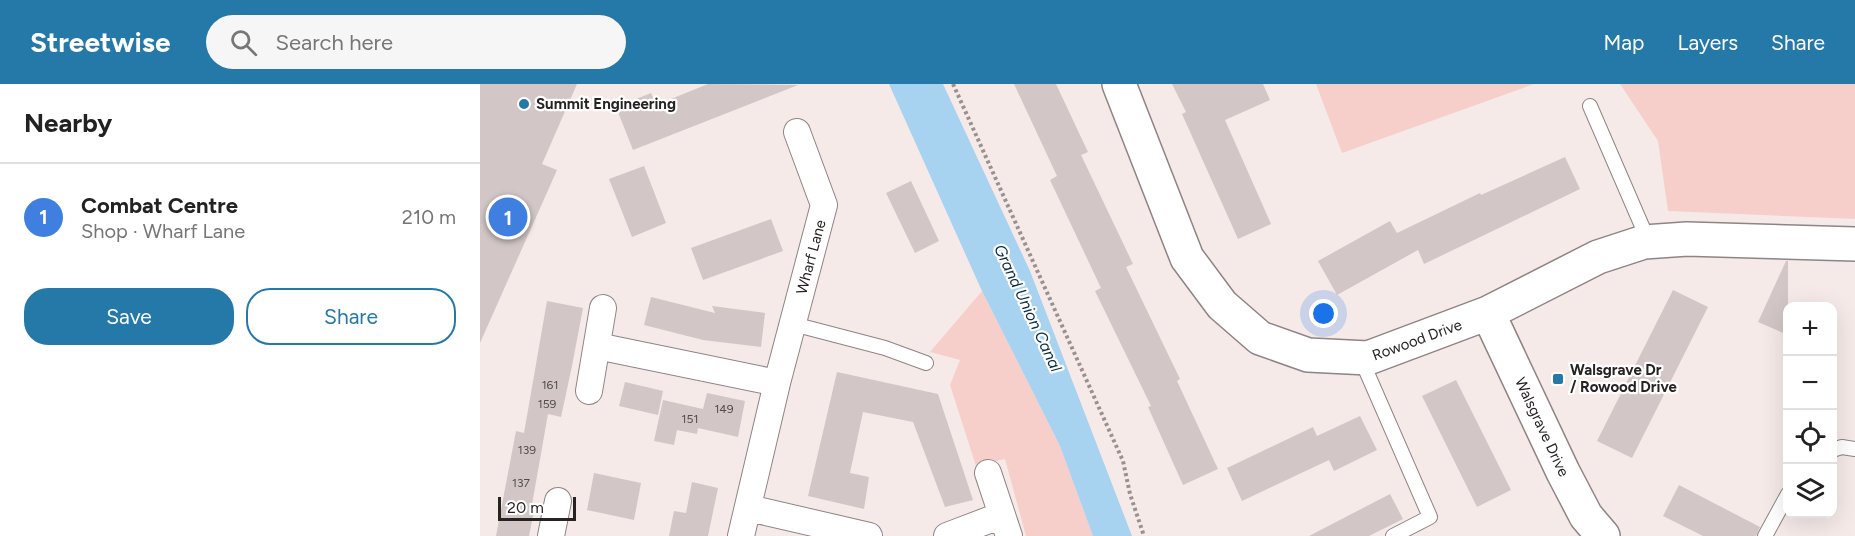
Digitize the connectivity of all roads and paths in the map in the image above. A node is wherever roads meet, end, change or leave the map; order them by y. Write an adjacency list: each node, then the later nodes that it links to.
1 (953, 84): 26 (path)
2 (1119, 84): 11 (street, Rowood Drive)
3 (1590, 106): 5 (lane)
4 (797, 132): 9 (street, Wharf Lane)
5 (1649, 242): 6 (street, Rowood Drive); 8 (street, Rowood Drive)
6 (1855, 244)
7 (603, 308): 10 (street)
8 (1488, 314): 11 (street, Rowood Drive); 28 (street, Walsgrave Drive)
9 (793, 324): 12 (lane); 13 (street, Wharf Lane)
10 (597, 346): 13 (street); 14 (street)
11 (1360, 359): 27 (lane)
12 (926, 363)
13 (777, 383): 20 (street, Wharf Lane)
14 (589, 391)
15 (1837, 449): 16 (lane)
16 (1855, 449)
17 (988, 473): 21 (street)
18 (558, 501): 22 (street)
19 (1783, 503): 29 (lane)
20 (749, 508): 23 (street, Wharf Lane); 24 (street)
21 (1006, 526): 25 (street)
22 (551, 536)
23 (741, 536)
24 (869, 536)
25 (947, 536)
26 (1143, 536)
27 (1393, 536)
28 (1603, 536)
29 (1765, 536)

